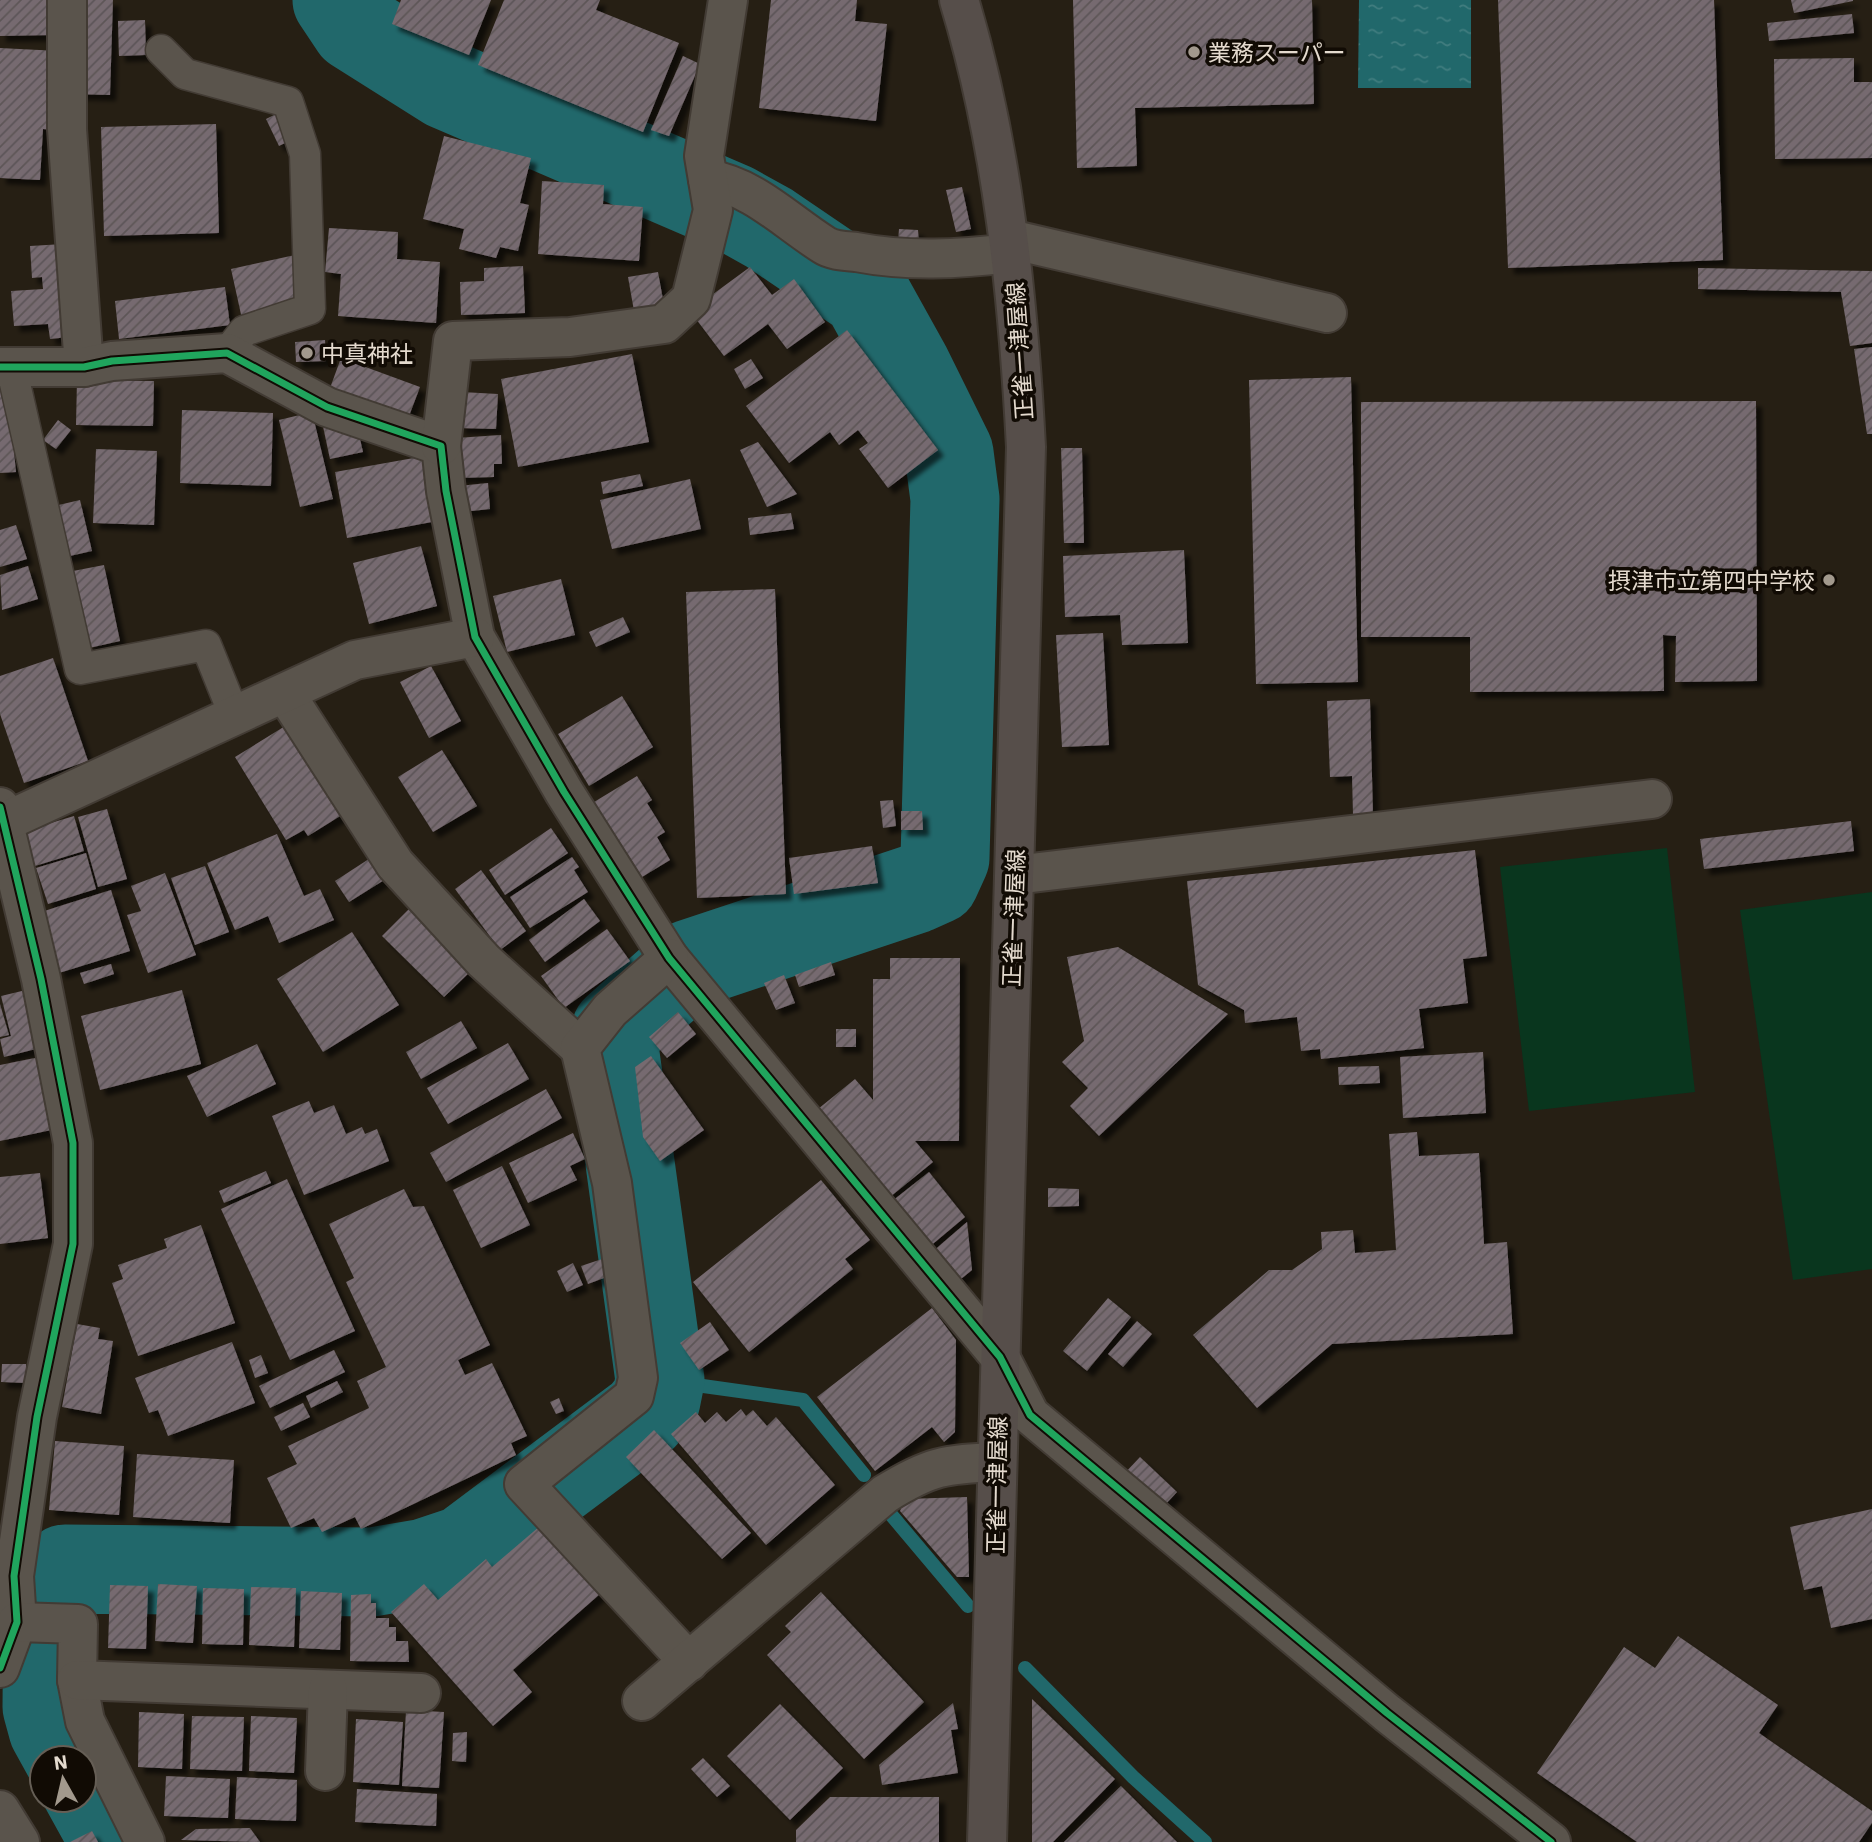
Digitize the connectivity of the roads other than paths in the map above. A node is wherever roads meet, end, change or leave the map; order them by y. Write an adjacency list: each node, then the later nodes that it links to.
1 (67, 0): 10 (street)
2 (728, 0): 5 (street)
3 (959, 0): 6 (main road, 正雀一津屋線)
4 (161, 50): 8 (lane)
5 (710, 191): 6 (street); 11 (street)
6 (1011, 246): 7 (street); 17 (main road, 正雀一津屋線)
7 (1327, 313)
8 (227, 353): 10 (street); 11 (street)
9 (6, 367): 10 (street); 14 (lane)
10 (84, 367)
11 (442, 446): 12 (street)
12 (475, 638): 13 (street); 18 (street)
13 (285, 693): 14 (street); 19 (street)
14 (235, 717): 16 (street)
15 (1652, 799): 17 (street)
16 (2, 818): 22 (street)
17 (1015, 875): 20 (main road, 正雀一津屋線)
18 (677, 968): 19 (street); 20 (street)
19 (580, 1048): 23 (street)
20 (1000, 1357): 21 (main road, 正雀一津屋線); 34 (street)
21 (997, 1462): 23 (street); 33 (main road, 正雀一津屋線)
22 (37, 1623): 24 (street); 25 (street)
23 (689, 1661): 28 (street)
24 (0, 1668)
25 (77, 1680): 26 (street); 32 (street)
26 (328, 1690): 27 (street); 29 (street)
27 (421, 1693)
28 (642, 1701)
29 (325, 1771)
30 (0, 1810): 31 (street)
31 (20, 1842)
32 (145, 1842)
33 (987, 1842)
34 (1551, 1842)

